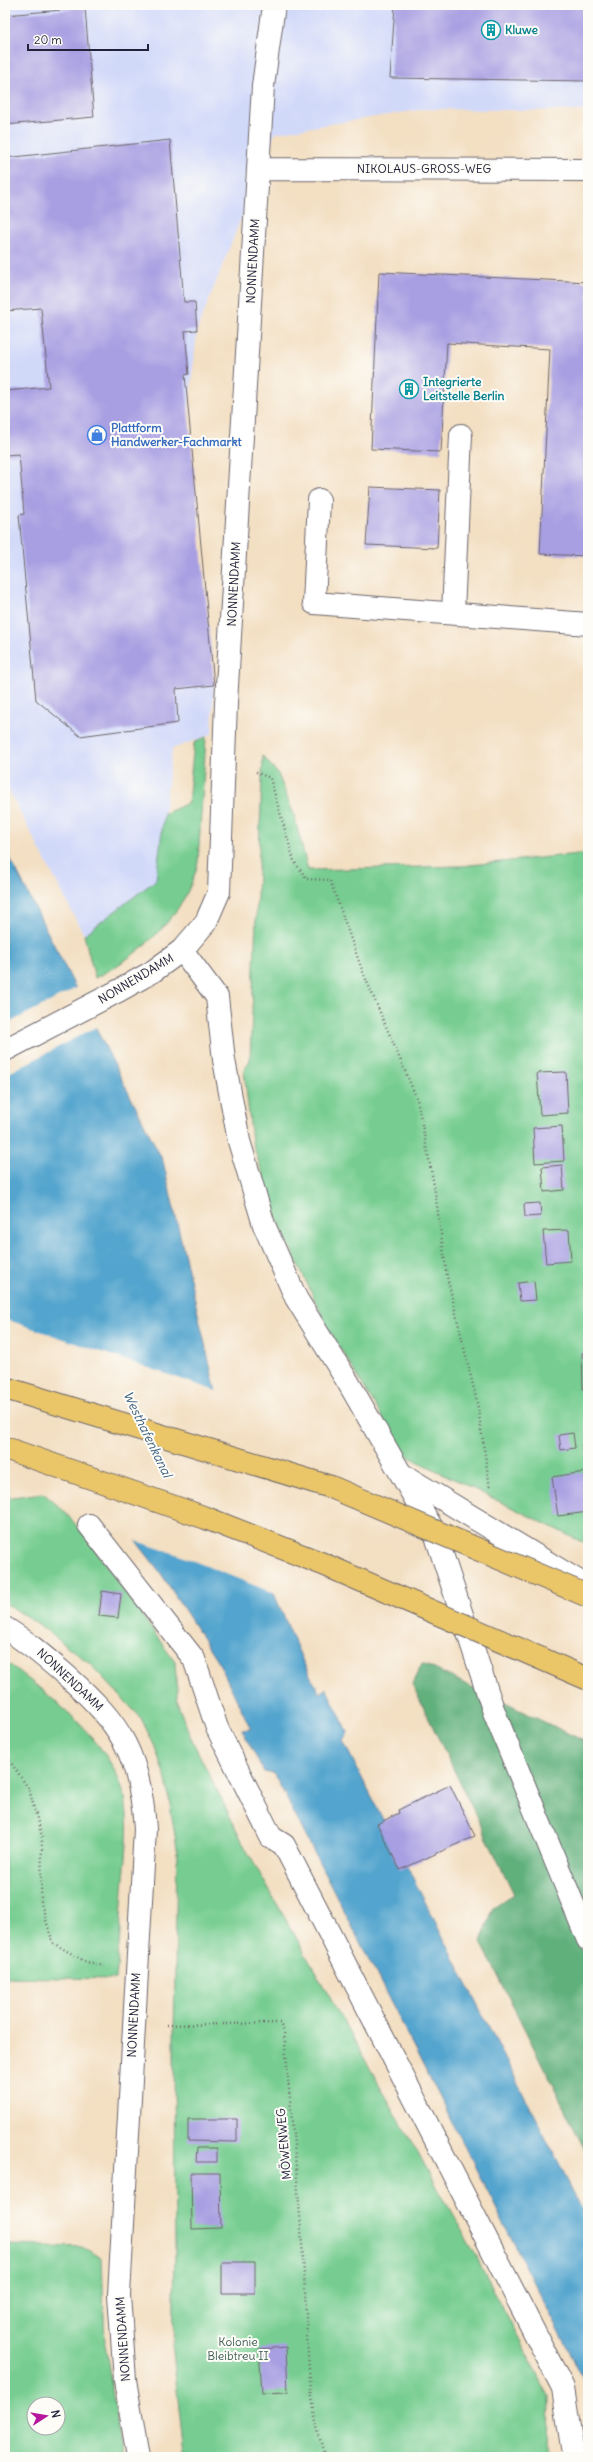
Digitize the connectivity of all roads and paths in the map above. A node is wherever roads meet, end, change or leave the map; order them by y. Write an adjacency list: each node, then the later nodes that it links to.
1 (274, 5): 2 (street, NONNENDAMM)
2 (259, 169): 3 (street, NIKOLAUS-GROSS-WEG); 8 (street, NONNENDAMM)
3 (588, 170)
4 (461, 435): 6 (street)
5 (318, 500): 6 (street)
6 (453, 614): 7 (street)
7 (588, 624)
8 (224, 757): 9 (street, NONNENDAMM); 15 (path)
9 (182, 950): 10 (street, NONNENDAMM); 13 (street)
10 (5, 1050)
11 (5, 1388): 17 (highway, bridge)
12 (5, 1448): 19 (highway, bridge)
13 (402, 1474): 15 (street); 21 (street)
14 (89, 1525): 26 (street)
15 (497, 1532): 16 (street)
16 (588, 1587)
17 (588, 1596)
18 (5, 1628): 22 (street, NONNENDAMM)
19 (588, 1679)
20 (5, 1754): 22 (path)
21 (588, 1940)
22 (137, 1969): 24 (street, NONNENDAMM)
23 (168, 2019): 25 (path, MÖWENWEG)
24 (138, 2457)
25 (325, 2457)
26 (576, 2457)

